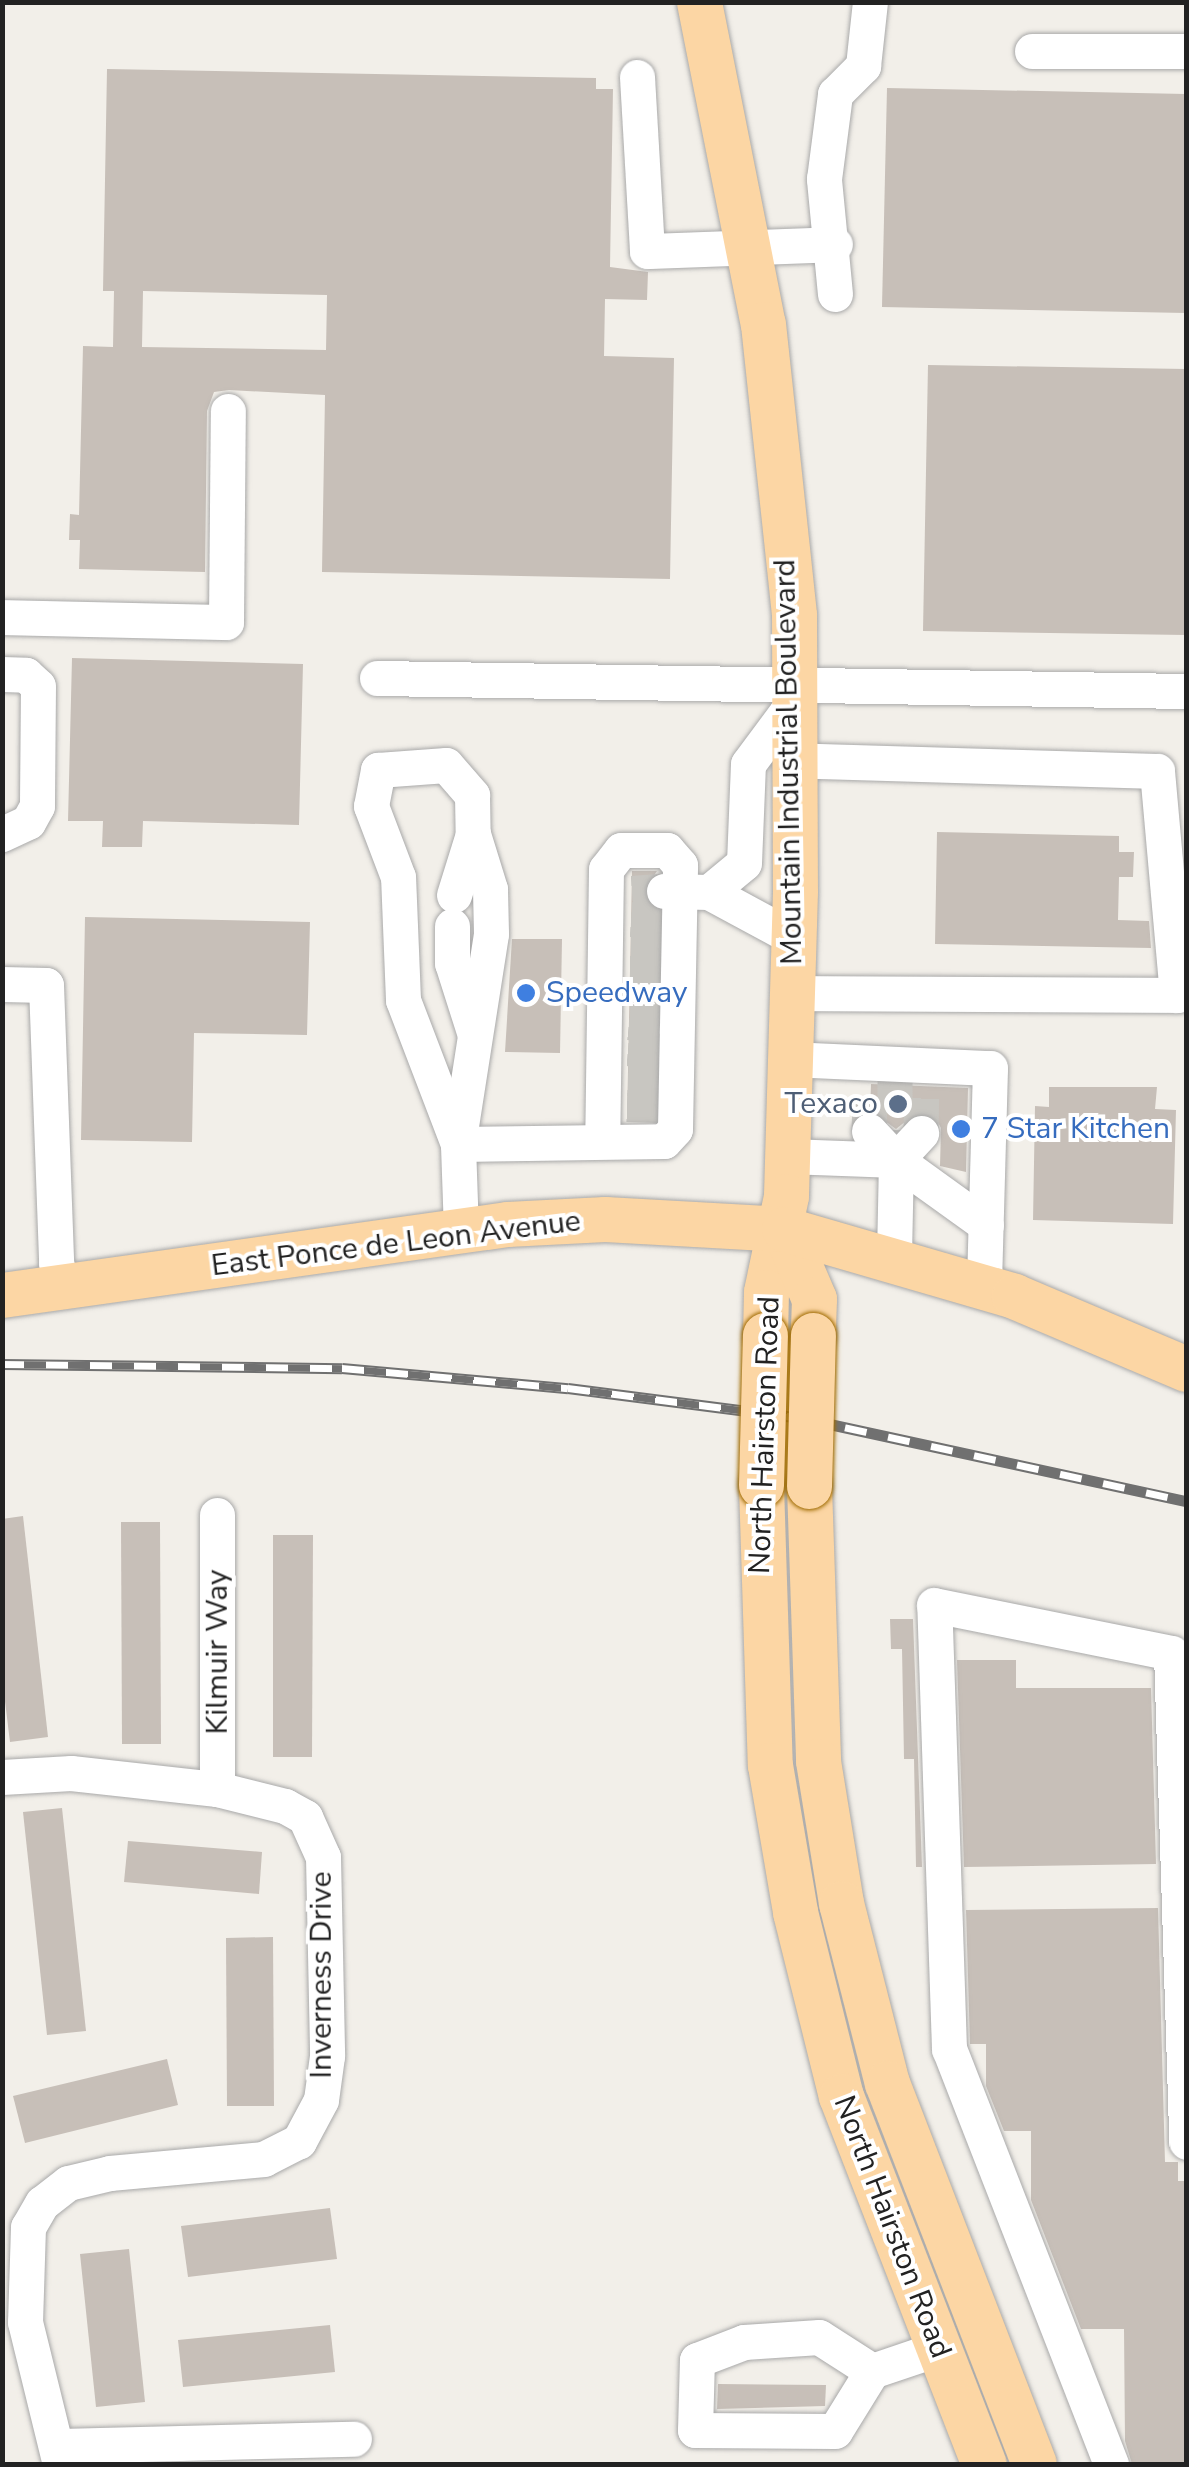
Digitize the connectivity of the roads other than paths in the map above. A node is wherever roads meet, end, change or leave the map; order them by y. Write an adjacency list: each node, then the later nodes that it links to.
1 (699, 2): 7 (main road, Mountain Industrial Boulevard)
2 (870, 2): 6 (street)
3 (1032, 51): 4 (street)
4 (1186, 51)
5 (637, 77): 7 (street)
6 (835, 244): 7 (street); 8 (street)
7 (748, 248): 14 (main road, Mountain Industrial Boulevard)
8 (835, 294)
9 (228, 411): 10 (street)
10 (2, 616)
11 (2, 674): 16 (street)
12 (377, 678): 14 (street)
13 (1186, 691): 14 (street)
14 (794, 694): 15 (main road, Mountain Industrial Boulevard); 21 (street)
15 (794, 760): 18 (main road, Mountain Industrial Boulevard); 20 (street)
16 (2, 834)
17 (472, 834): 22 (street); 22 (street); 26 (street)
18 (794, 938): 20 (main road, Mountain Industrial Boulevard); 21 (street)
19 (2, 984): 32 (street)
20 (792, 994): 23 (main road, Mountain Industrial Boulevard)
21 (645, 996): 25 (street); 25 (street)
22 (477, 1042): 26 (street)
23 (790, 1059): 27 (main road, Mountain Industrial Boulevard); 28 (street)
24 (895, 1139): 27 (street); 28 (street); 31 (street)
25 (602, 1141): 26 (street)
26 (458, 1144): 30 (street)
27 (787, 1156): 29 (main road, Mountain Industrial Boulevard)
28 (986, 1225): 33 (street)
29 (784, 1229): 30 (main road, East Ponce de Leon Avenue); 31 (main road, East Ponce de Leon Avenue); 40 (main road, North Hairston Road, bridge); 45 (main road, North Hairston Road, bridge)
30 (460, 1231): 32 (main road, East Ponce de Leon Avenue)
31 (894, 1259): 33 (main road, East Ponce de Leon Avenue)
32 (64, 1286): 34 (main road, East Ponce de Leon Avenue)
33 (984, 1286): 35 (main road, East Ponce de Leon Avenue)
34 (2, 1295)
35 (1186, 1369)
36 (217, 1514): 38 (street, Kilmuir Way)
37 (2, 1777): 38 (street, Inverness Drive)
38 (217, 1789): 43 (street, Inverness Drive)
39 (1186, 2142): 46 (street)
40 (937, 2349): 41 (street); 44 (main road, North Hairston Road)
41 (872, 2371): 41 (street)
42 (354, 2438): 43 (street)
43 (59, 2455)
44 (984, 2464)
45 (1034, 2464)
46 (1111, 2464)

